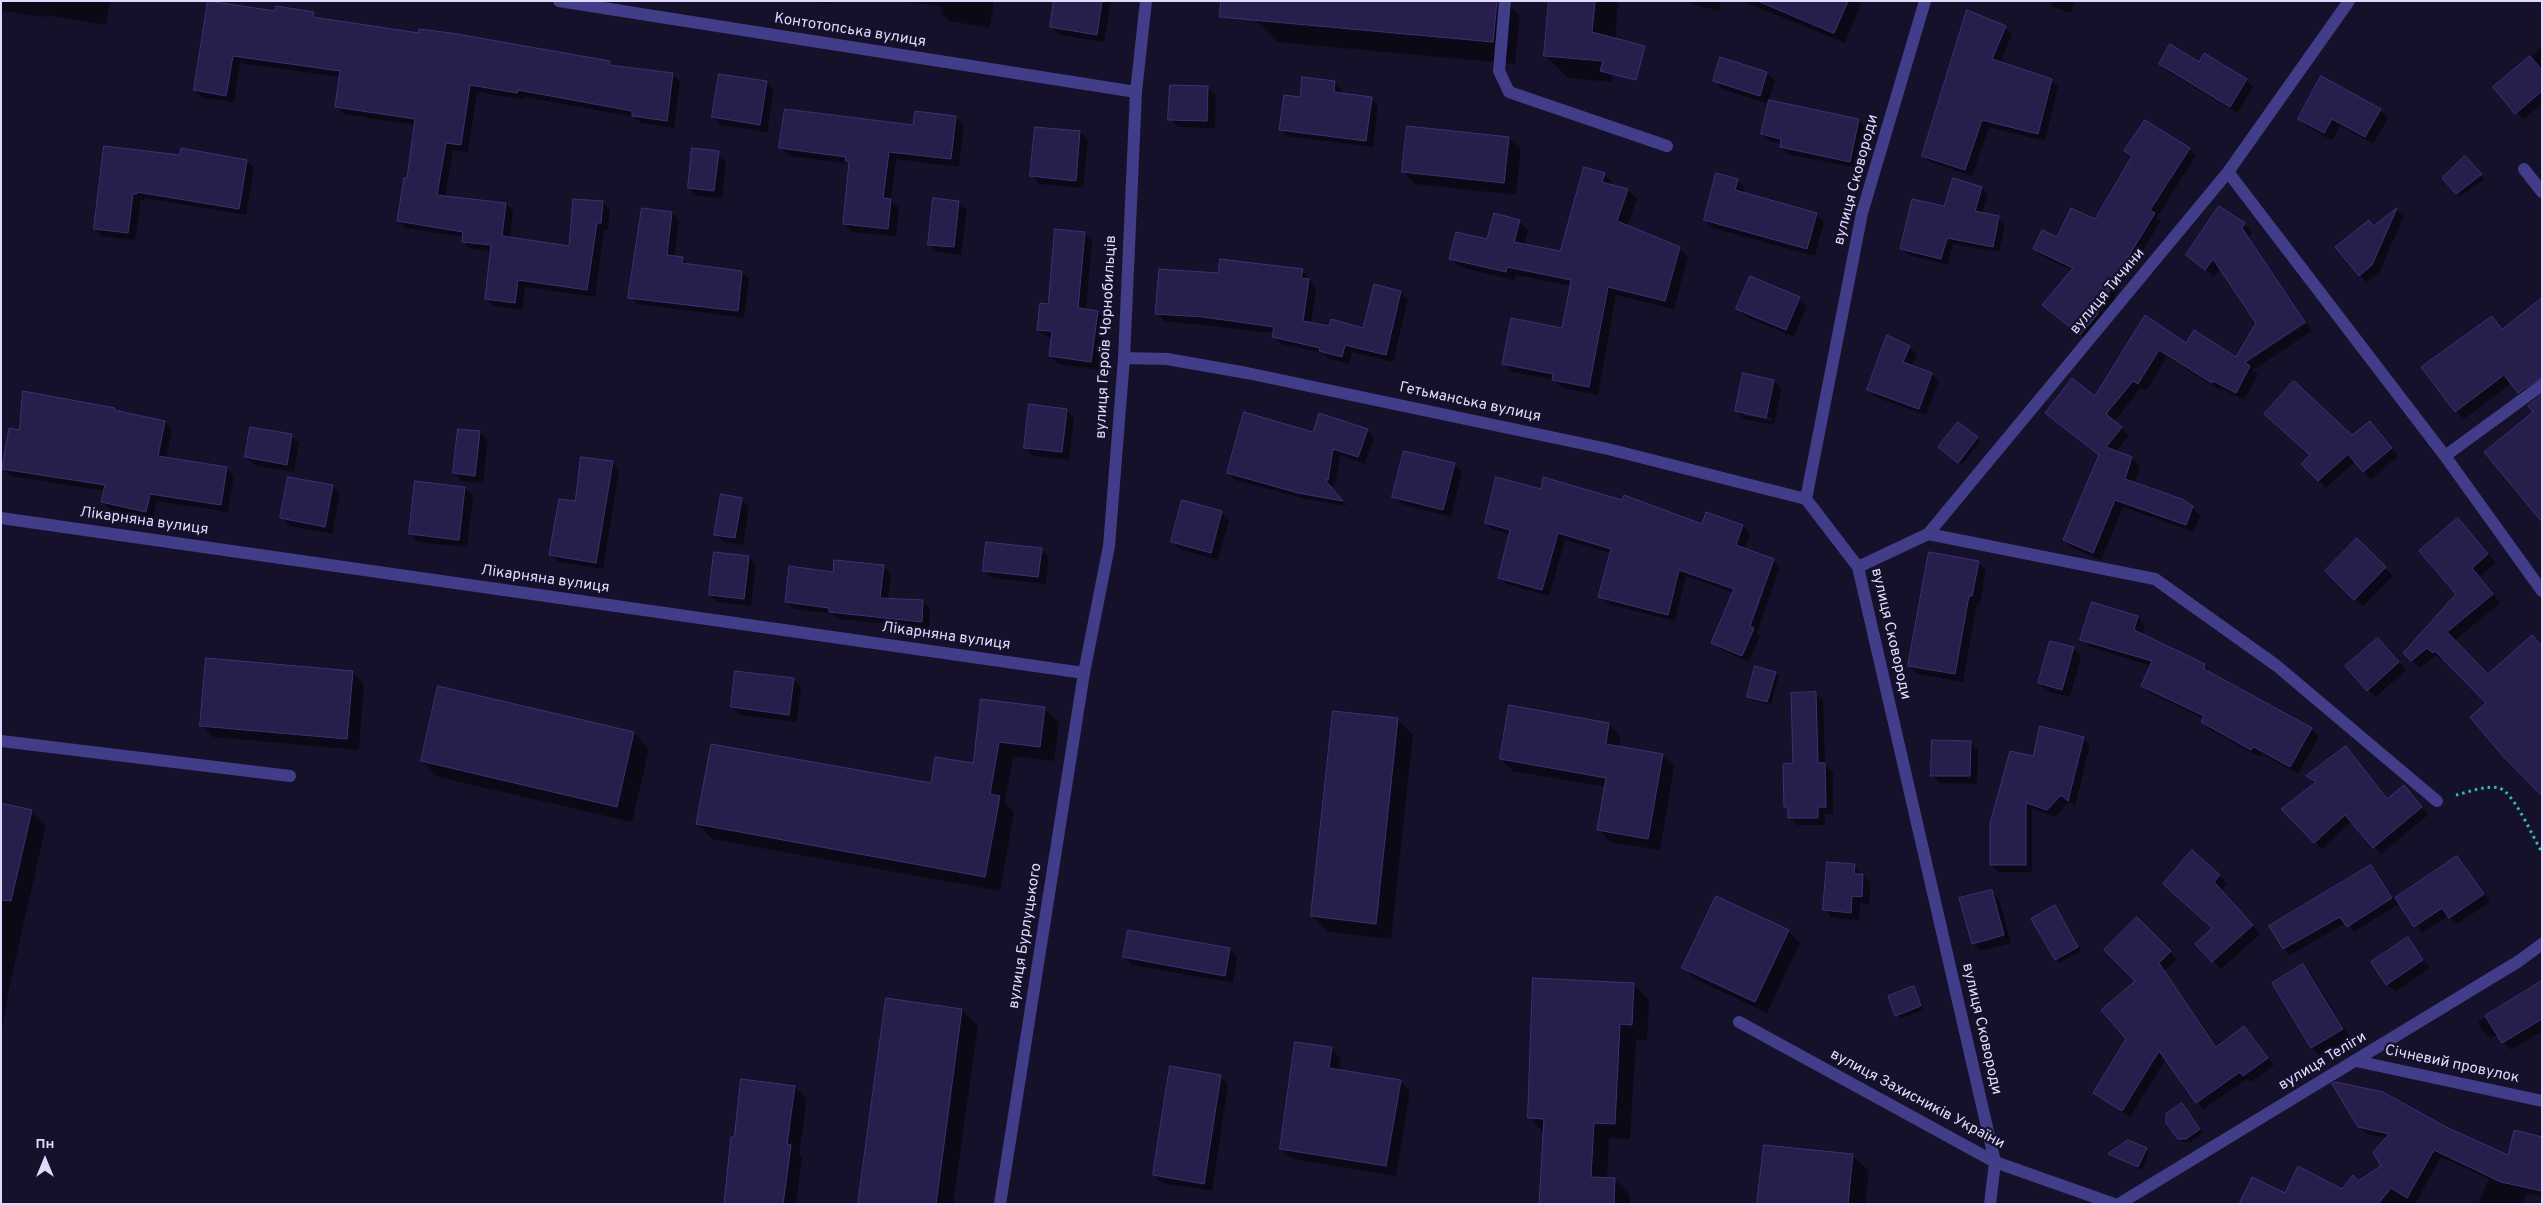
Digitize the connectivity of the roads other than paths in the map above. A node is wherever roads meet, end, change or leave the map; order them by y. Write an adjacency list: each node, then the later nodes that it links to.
1 (559, 1): 6 (street, Контотопська вулиця)
2 (1146, 1): 6 (street, вулиця Героїв Чорнобильців)
3 (1506, 1): 7 (street)
4 (1925, 1): 14 (street, вулиця Сковороди)
5 (2349, 1): 9 (street, вулиця Тичини)
6 (1136, 92): 11 (street, вулиця Героїв Чорнобильців)
7 (1667, 146)
8 (2524, 168): 10 (street)
9 (2228, 172): 13 (street); 16 (street, вулиця Тичини)
10 (2542, 192)
11 (1124, 358): 14 (street, Гетьманська вулиця); 19 (street, вулиця Героїв Чорнобильців)
12 (2542, 386): 13 (street)
13 (2445, 456): 18 (street)
14 (1806, 499): 17 (street, вулиця Сковороди)
15 (1, 518): 19 (street, Лікарняна вулиця)
16 (1928, 534): 17 (street, вулиця Тичини); 22 (street)
17 (1858, 567): 27 (street, вулиця Сковороди)
18 (2542, 591)
19 (1084, 673): 28 (street, вулиця Бурлуцького)
20 (1, 742): 21 (street)
21 (290, 776)
22 (2436, 801)
23 (2542, 944): 25 (street, вулиця Теліги)
24 (1739, 1022): 27 (street, вулиця Захисників України)
25 (2356, 1061): 26 (street, Січневий провулок); 31 (street, вулиця Теліги)
26 (2542, 1101)
27 (1995, 1162): 29 (street, вулиця Сковороди); 30 (street, вулиця Захисників України)
28 (1000, 1204)
29 (1990, 1204)
30 (2114, 1204)
31 (2119, 1204)

